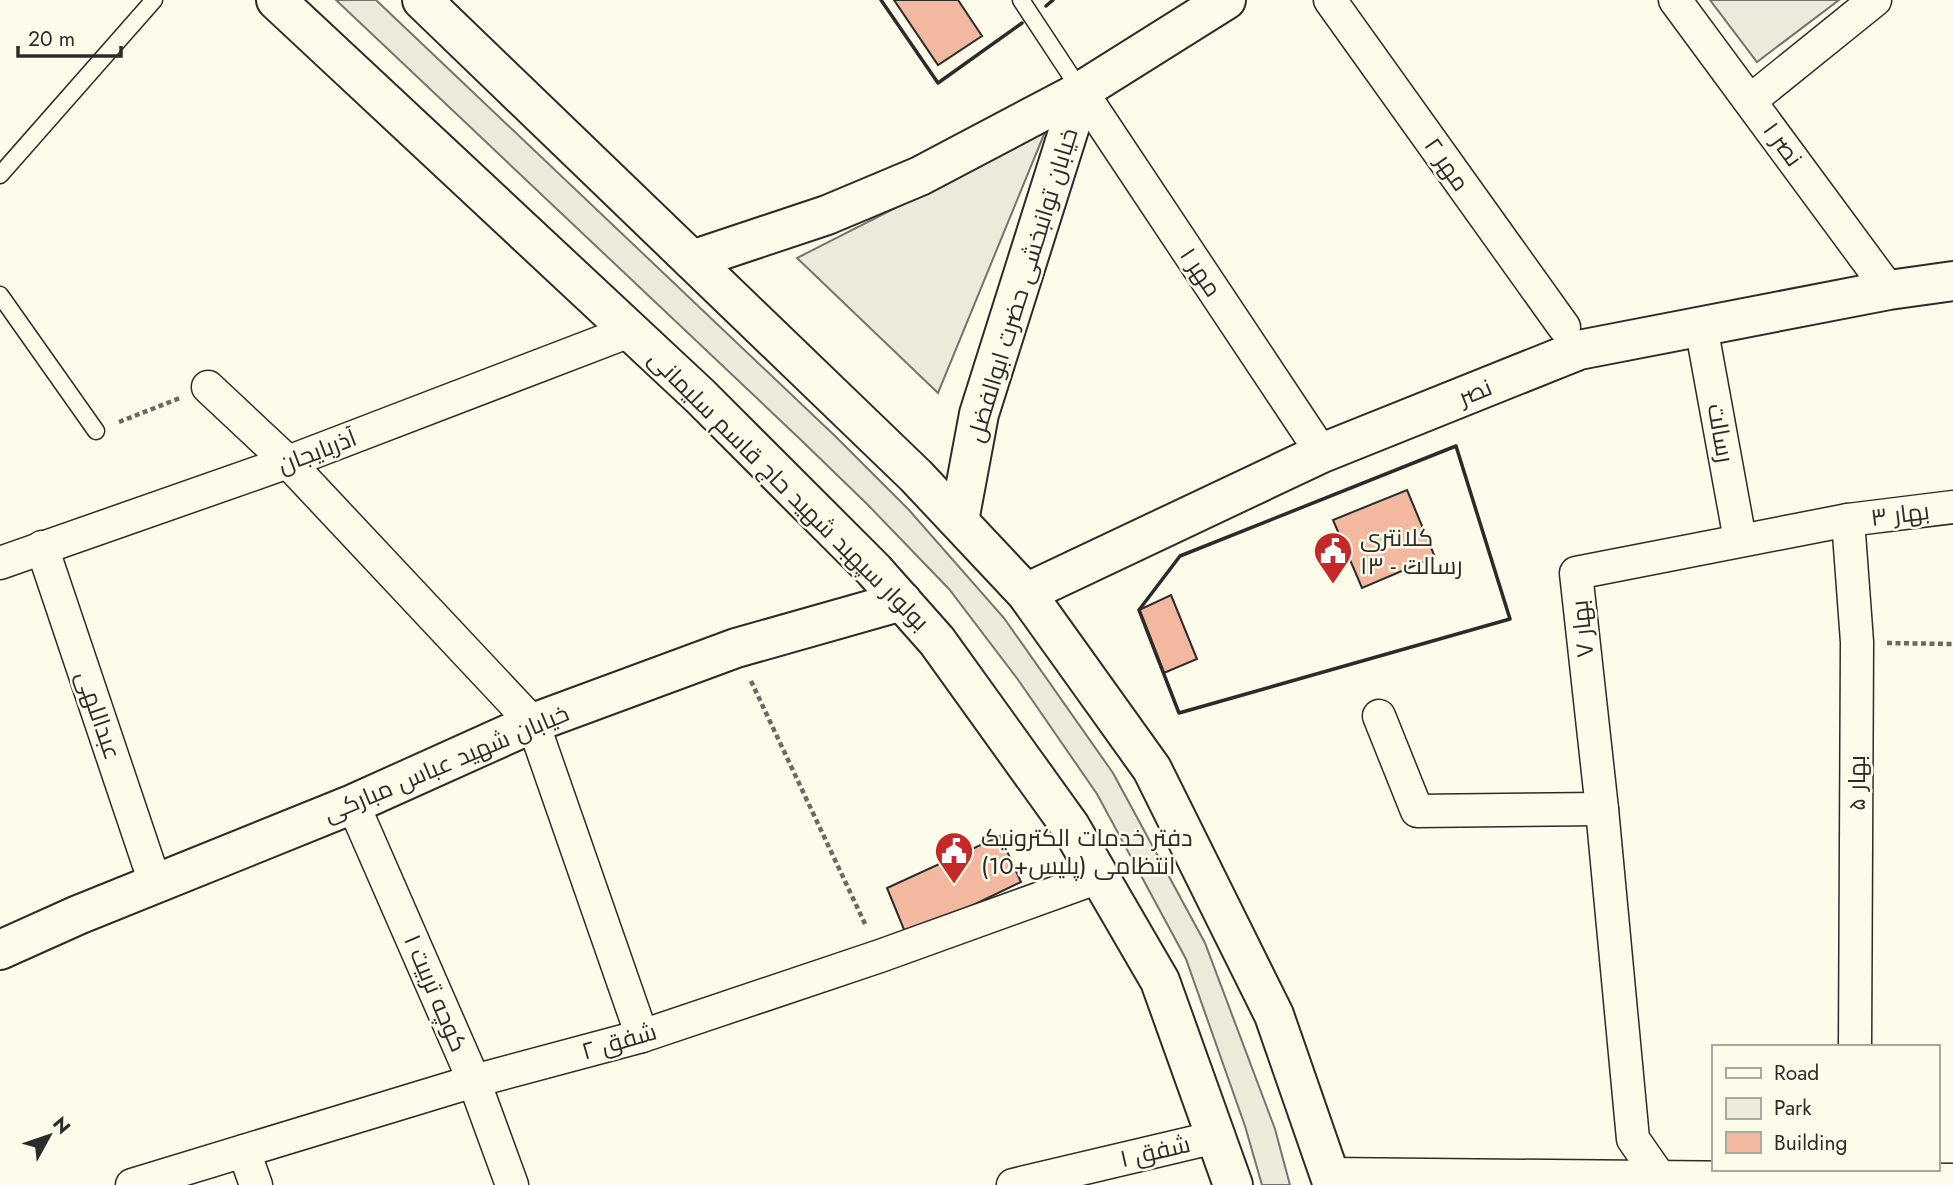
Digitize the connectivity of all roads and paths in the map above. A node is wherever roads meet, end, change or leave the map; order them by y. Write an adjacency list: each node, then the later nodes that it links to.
1 (154, 0): 11 (lane)
2 (276, 0): 18 (main road, بولوار سپهبد شهید حاج قاسم سلیمانی)
3 (422, 0): 12 (main road)
4 (1021, 0): 9 (lane)
5 (1226, 0): 9 (main road, خیابان توانبخشی حضرت ابوالفضل)
6 (1330, 0): 17 (street, مهر ۲)
7 (1675, 0): 10 (street, نصر ۱)
8 (1875, 0): 10 (street)
9 (1081, 91): 12 (main road, خیابان توانبخشی حضرت ابوالفضل); 21 (street, مهر ۱); 25 (main road, خیابان توانبخشی حضرت ابوالفضل)
10 (1751, 100): 14 (street, نصر ۱)
11 (0, 175)
12 (692, 260): 25 (main road)
13 (1953, 281): 14 (main road, نصر)
14 (1889, 290): 16 (main road, نصر)
15 (0, 295): 20 (lane)
16 (1701, 326): 21 (main road, نصر); 26 (street, رسالت)
17 (1564, 327)
18 (631, 331): 22 (street, آذربایجان); 30 (main road, بولوار سپهبد شهید حاج قاسم سلیمانی)
19 (208, 387): 20 (path); 22 (street)
20 (96, 431)
21 (1322, 453): 29 (main road, نصر)
22 (288, 462): 27 (street, آذربایجان); 35 (street)
23 (1953, 507): 24 (street, بهار ۳)
24 (1848, 520): 26 (street, بهار ۳); 31 (street, بهار ۵)
25 (959, 521): 29 (main road)
26 (1740, 540): 37 (street, بهار ۷)
27 (42, 547): 28 (street, آذربایجان); 39 (street, عبداللهی)
28 (0, 563)
29 (1026, 593): 48 (main road)
30 (902, 601): 33 (main road, خیابان شهید عباس مبارکی); 38 (main road, بولوار سپهبد شهید حاج قاسم سلیمانی)
31 (1857, 642): 32 (path); 43 (street, بهار ۵)
32 (1953, 644)
33 (736, 648): 35 (main road, خیابان شهید عباس مبارکی); 41 (path)
34 (1379, 716): 37 (street)
35 (533, 723): 36 (main road, خیابان شهید عباس مبارکی); 42 (street)
36 (353, 804): 39 (main road, خیابان شهید عباس مبارکی); 44 (street, کوچه تربیت ۱)
37 (1602, 809): 50 (street, بهار ۷)
38 (1099, 877): 41 (street, شفق ۲); 45 (main road, بولوار سپهبد شهید حاج قاسم سلیمانی)
39 (155, 883): 40 (main road, خیابان شهید عباس مبارکی)
40 (0, 950)
41 (880, 956): 42 (street, شفق ۲)
42 (642, 1036): 44 (street, شفق ۲)
43 (1855, 1045)
44 (474, 1081): 46 (street, شفق ۲); 53 (street, کوچه تربیت ۱)
45 (1216, 1137): 54 (street, شفق ۱); 55 (main road, بولوار سپهبد شهید حاج قاسم سلیمانی)
46 (244, 1151): 51 (street, شفق ۲); 52 (street)
47 (1854, 1173): 49 (street); 50 (street)
48 (1331, 1179): 50 (street)
49 (1953, 1180)
50 (1663, 1181)
51 (132, 1185)
52 (256, 1185)
53 (512, 1185)
54 (1013, 1185)
55 (1233, 1185)

